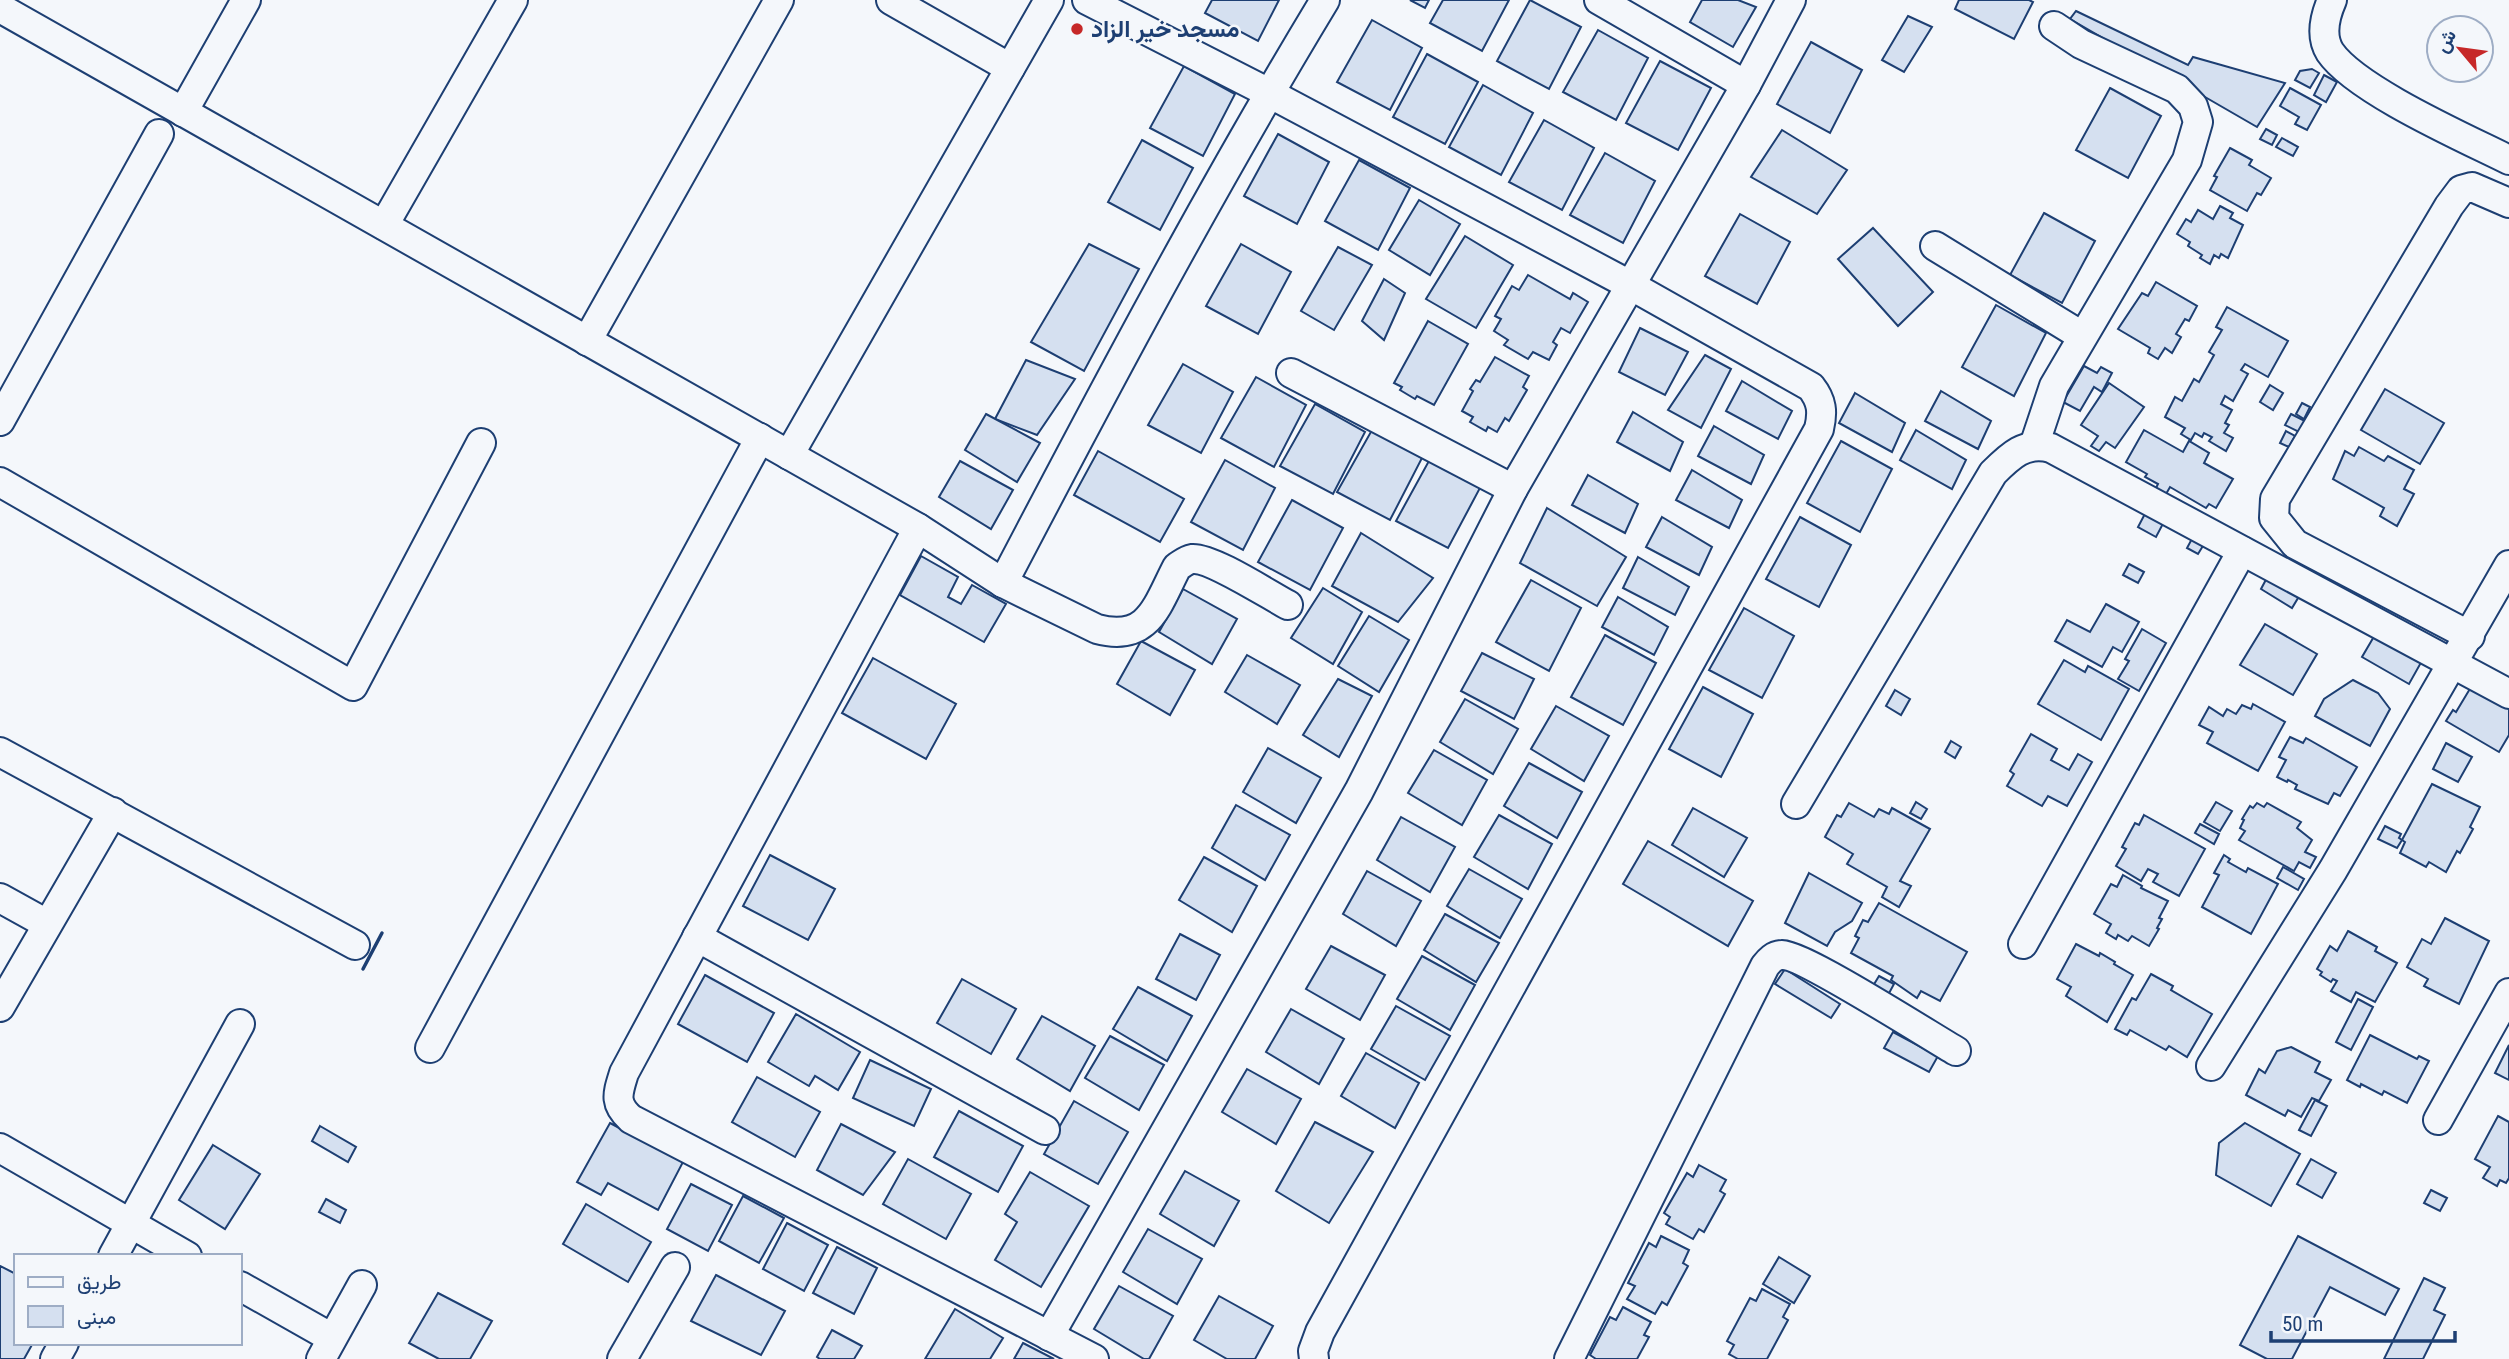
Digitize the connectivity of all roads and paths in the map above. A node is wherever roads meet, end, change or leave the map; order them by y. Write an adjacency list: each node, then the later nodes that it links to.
1 (246, 0): 16 (street)
2 (513, 0): 20 (street)
3 (779, 0): 24 (street)
4 (891, 0): 13 (street)
5 (1049, 0): 13 (street)
6 (1087, 0): 15 (street)
7 (1325, 0): 15 (street)
8 (1599, 0): 14 (street)
9 (1791, 0): 14 (street)
10 (2332, 0): 18 (street)
11 (0, 8): 16 (street)
12 (2054, 26): 23 (street)
13 (1010, 68): 30 (street)
14 (1746, 85): 22 (street)
15 (1269, 93): 22 (street); 36 (street)
16 (183, 112): 20 (street)
17 (159, 134): 26 (street)
18 (2509, 160)
19 (2509, 203): 38 (street)
20 (384, 226): 24 (street)
21 (1935, 246): 23 (street)
22 (1630, 285): 32 (street); 68 (street)
23 (2082, 336): 29 (street)
24 (587, 341): 27 (street)
25 (1290, 373): 32 (street)
26 (0, 421)
27 (760, 439): 30 (street); 52 (street)
28 (481, 443): 31 (street)
29 (2034, 446): 34 (street); 42 (street)
30 (789, 455): 33 (street)
31 (0, 482)
32 (1513, 489): 64 (street)
33 (918, 528): 36 (street); 46 (street)
34 (2242, 551): 39 (street); 47 (street)
35 (2509, 565): 38 (street)
36 (1003, 583): 37 (street)
37 (1288, 605)
38 (2470, 636): 39 (street)
39 (2454, 664): 40 (street); 54 (street)
40 (2509, 694)
41 (0, 752): 43 (street)
42 (1796, 804)
43 (113, 812): 45 (street); 48 (street)
44 (0, 898): 45 (street)
45 (47, 924): 50 (street)
46 (697, 937): 56 (street); 64 (street)
47 (2023, 944)
48 (355, 945)
49 (2509, 993): 55 (street)
50 (0, 1007)
51 (240, 1024): 58 (street)
52 (430, 1048)
53 (1956, 1051): 69 (street)
54 (2211, 1066)
55 (2438, 1120)
56 (1045, 1129)
57 (0, 1148): 58 (street)
58 (131, 1224): 59 (street); 60 (street)
59 (114, 1254)
60 (184, 1254)
61 (675, 1267): 66 (street)
62 (362, 1285): 65 (street)
63 (242, 1287): 65 (street)
64 (1049, 1336): 67 (street)
65 (326, 1349)
66 (622, 1359)
67 (1094, 1359)
68 (1314, 1359)
69 (1569, 1359)

